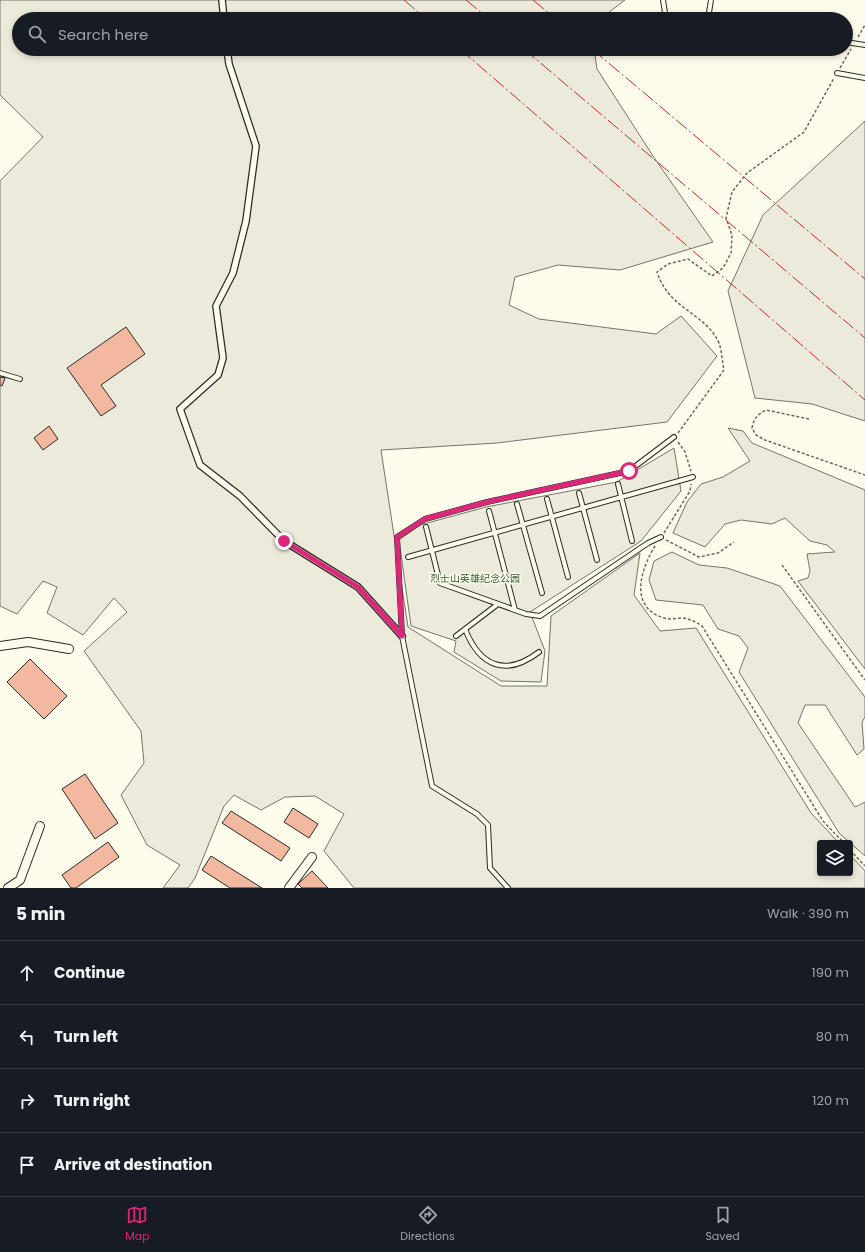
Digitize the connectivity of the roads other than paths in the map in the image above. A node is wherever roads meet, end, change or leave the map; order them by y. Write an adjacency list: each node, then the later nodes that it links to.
1 (222, 0): 4 (street)
2 (663, 0): 5 (lane)
3 (711, 0): 6 (lane)
4 (223, 12)
5 (665, 12)
6 (709, 12)
7 (853, 43): 8 (lane)
8 (865, 45)
9 (228, 56): 37 (street)
10 (837, 73): 11 (lane)
11 (865, 78)
12 (0, 373): 13 (lane)
13 (20, 379)
14 (674, 437): 37 (lane)
15 (693, 477): 18 (lane)
16 (618, 484): 18 (lane)
17 (579, 493): 21 (lane)
18 (622, 498): 21 (lane); 28 (lane)
19 (547, 499): 23 (lane)
20 (518, 504): 24 (lane)
21 (583, 509): 23 (lane); 31 (lane)
22 (489, 511): 26 (lane)
23 (552, 517): 24 (lane); 32 (lane)
24 (523, 525): 26 (lane); 33 (lane)
25 (426, 527): 29 (lane)
26 (494, 533): 29 (lane); 35 (lane)
27 (661, 537): 35 (lane)
28 (632, 541)
29 (432, 550): 30 (lane); 34 (lane)
30 (408, 557)
31 (597, 560)
32 (568, 577)
33 (542, 593)
34 (498, 604): 35 (lane); 36 (lane)
35 (515, 610)
36 (465, 629): 38 (lane); 41 (lane)
37 (402, 636): 46 (lane)
38 (456, 636)
39 (0, 646): 40 (street)
40 (69, 649)
41 (539, 652)
42 (40, 826): 44 (street)
43 (312, 857): 45 (street)
44 (8, 888)
45 (289, 888)
46 (508, 888)

